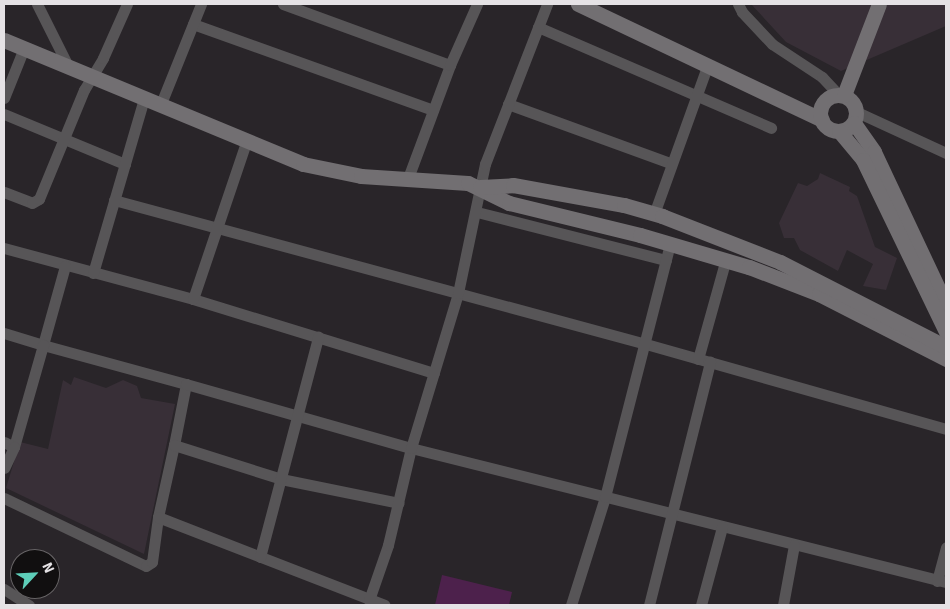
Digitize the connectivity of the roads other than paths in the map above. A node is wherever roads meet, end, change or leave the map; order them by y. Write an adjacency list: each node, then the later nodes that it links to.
1 (37, 4): 14 (street)
2 (127, 4): 17 (street)
3 (201, 4): 10 (street)
4 (283, 4): 16 (street)
5 (547, 4): 11 (street)
6 (578, 4): 15 (street)
7 (738, 4): 19 (street)
8 (879, 4): 19 (street)
9 (473, 5): 16 (street)
10 (193, 24): 24 (street); 26 (street)
11 (538, 26): 18 (street); 23 (street)
12 (4, 40): 13 (street)
13 (24, 48): 14 (street); 20 (street)
14 (67, 64): 17 (street)
15 (708, 64): 18 (street); 25 (street)
16 (450, 65): 26 (street)
17 (92, 76): 21 (street); 32 (street)
18 (696, 95): 30 (street); 35 (street)
19 (841, 95): 22 (street); 28 (street)
20 (4, 98)
21 (144, 99): 24 (street); 36 (street)
22 (823, 102): 25 (street); 29 (street)
23 (508, 104): 35 (street); 38 (street)
24 (160, 106): 33 (street)
25 (796, 107): 29 (street)
26 (433, 110): 37 (street)
27 (4, 114): 32 (street)
28 (855, 118): 31 (street); 34 (street); 52 (street)
29 (822, 120): 31 (street)
30 (771, 128)
31 (839, 131): 53 (street)
32 (62, 139): 36 (street); 39 (street)
33 (246, 142): 37 (street); 43 (street)
34 (946, 153)
35 (670, 163): 42 (street)
36 (125, 164): 40 (street)
37 (408, 178): 38 (street)
38 (480, 187): 41 (street); 42 (street); 44 (street)
39 (4, 192)
40 (114, 200): 43 (street); 49 (street)
41 (477, 212): 47 (street); 50 (street)
42 (654, 214): 58 (street)
43 (217, 228): 50 (street); 51 (street)
44 (670, 243): 46 (street); 47 (street)
45 (4, 248): 48 (street)
46 (726, 259): 59 (street); 60 (street)
47 (666, 260): 56 (street)
48 (65, 266): 49 (street); 57 (street)
49 (93, 273): 51 (street)
50 (458, 293): 56 (street); 61 (street)
51 (193, 299): 55 (street)
52 (946, 306)
53 (946, 332)
54 (4, 333): 57 (street)
55 (318, 337): 61 (street); 63 (street)
56 (646, 344): 60 (street); 70 (street)
57 (43, 345): 62 (street); 65 (street)
58 (946, 347)
59 (946, 359)
60 (704, 361): 64 (street); 73 (street)
61 (434, 372): 67 (street)
62 (186, 384): 63 (street); 66 (street)
63 (298, 415): 67 (street); 69 (street)
64 (946, 429)
65 (9, 444): 68 (street)
66 (174, 445): 69 (street); 74 (street)
67 (411, 448): 70 (street); 72 (street)
68 (4, 468)
69 (281, 479): 72 (street); 78 (street)
70 (605, 497): 73 (street); 84 (street)
71 (4, 498): 74 (street)
72 (399, 503): 81 (street)
73 (673, 514): 75 (street); 85 (street)
74 (158, 517): 78 (street)
75 (722, 527): 76 (street); 86 (street)
76 (794, 545): 79 (street); 87 (street)
77 (946, 547): 79 (street)
78 (260, 557): 81 (street)
79 (942, 582)
80 (4, 589): 82 (street)
81 (369, 600): 83 (street)
82 (29, 605)
83 (386, 605)
84 (571, 605)
85 (649, 605)
86 (701, 605)
87 (782, 605)

